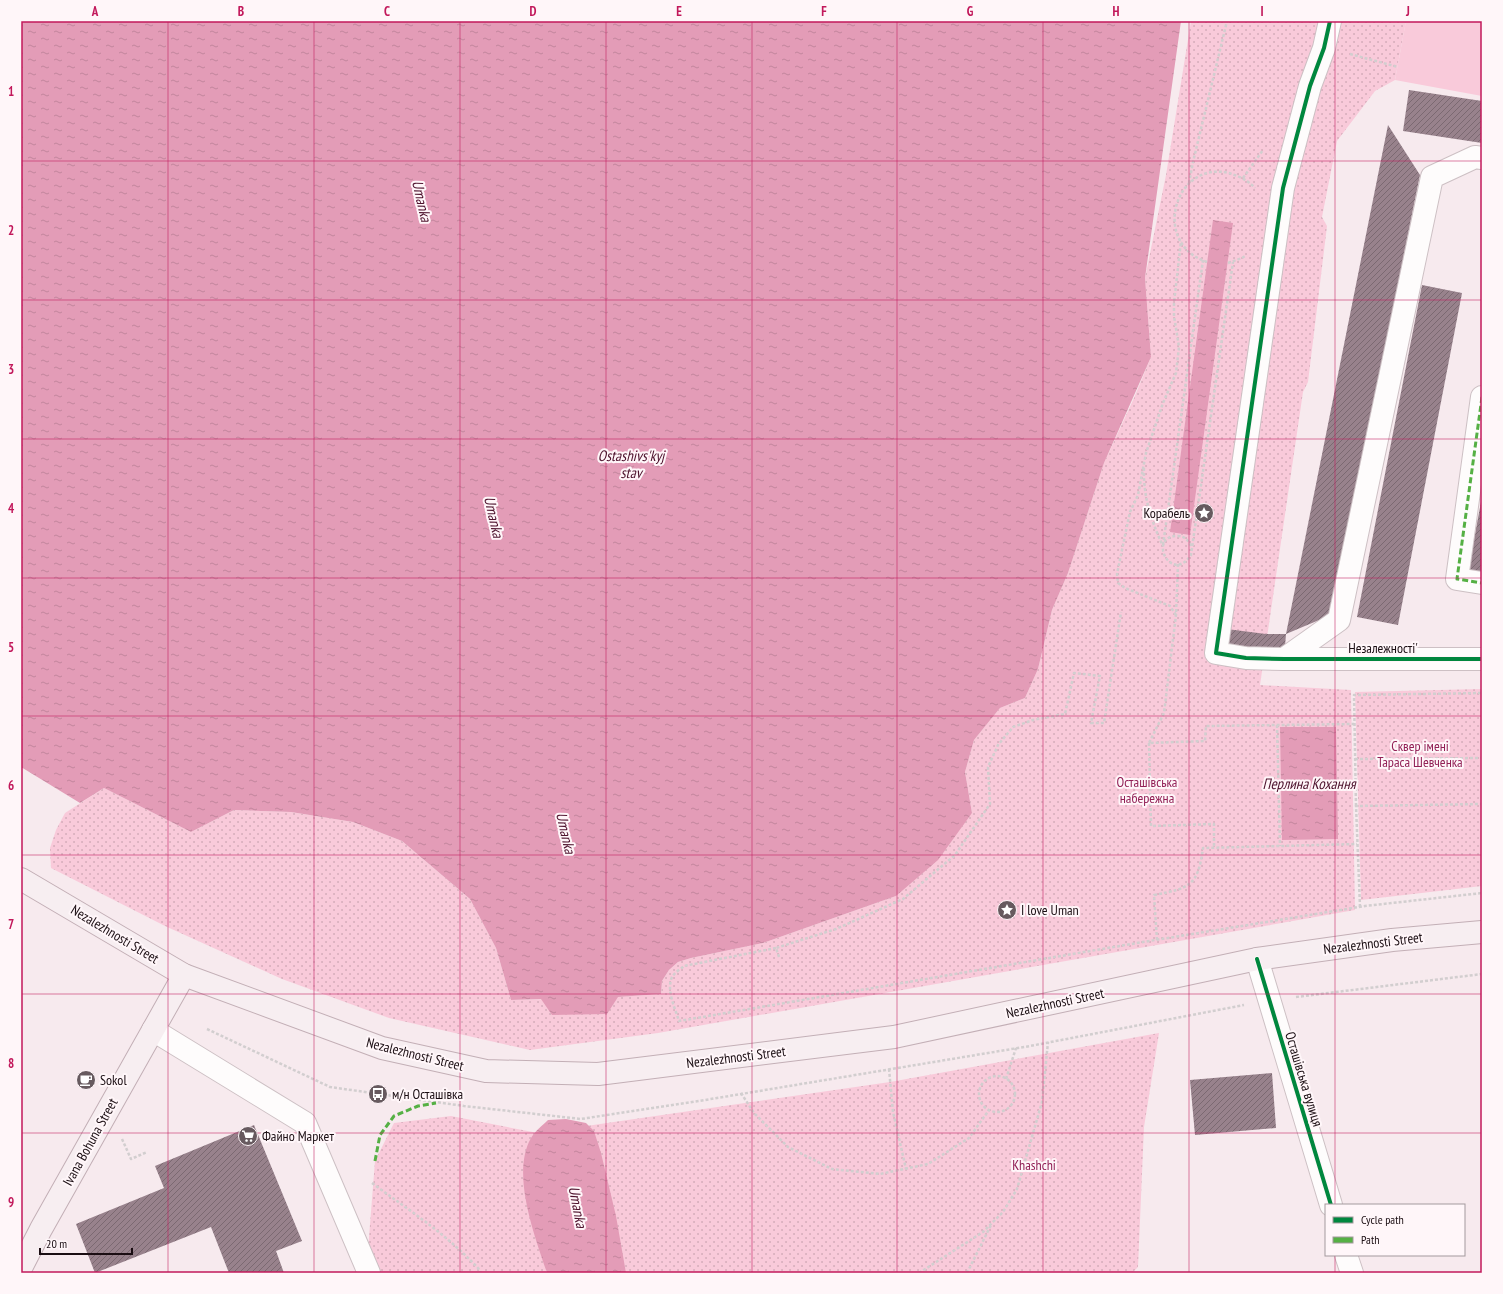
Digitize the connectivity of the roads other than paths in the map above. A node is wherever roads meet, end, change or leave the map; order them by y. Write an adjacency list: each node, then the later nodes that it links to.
1 (1330, 21): 6 (street, Незалежності')
2 (1482, 158): 6 (street)
3 (1482, 397): 4 (street)
4 (1482, 583)
5 (1482, 659): 6 (street, Незалежності')
6 (1284, 660)
7 (21, 879): 10 (main road, Nezalezhnosti Street)
8 (1482, 932): 9 (main road, Nezalezhnosti Street)
9 (1257, 959): 10 (main road, Nezalezhnosti Street); 12 (street, Осташівська вулиця)
10 (184, 975): 11 (main road, Ivana Bohuna Street)
11 (153, 1030): 14 (main road, Ivana Bohuna Street); 16 (street)
12 (1331, 1204)
13 (1346, 1256): 17 (street)
14 (21, 1268): 15 (street)
15 (29, 1273)
16 (369, 1273)
17 (1352, 1273)

